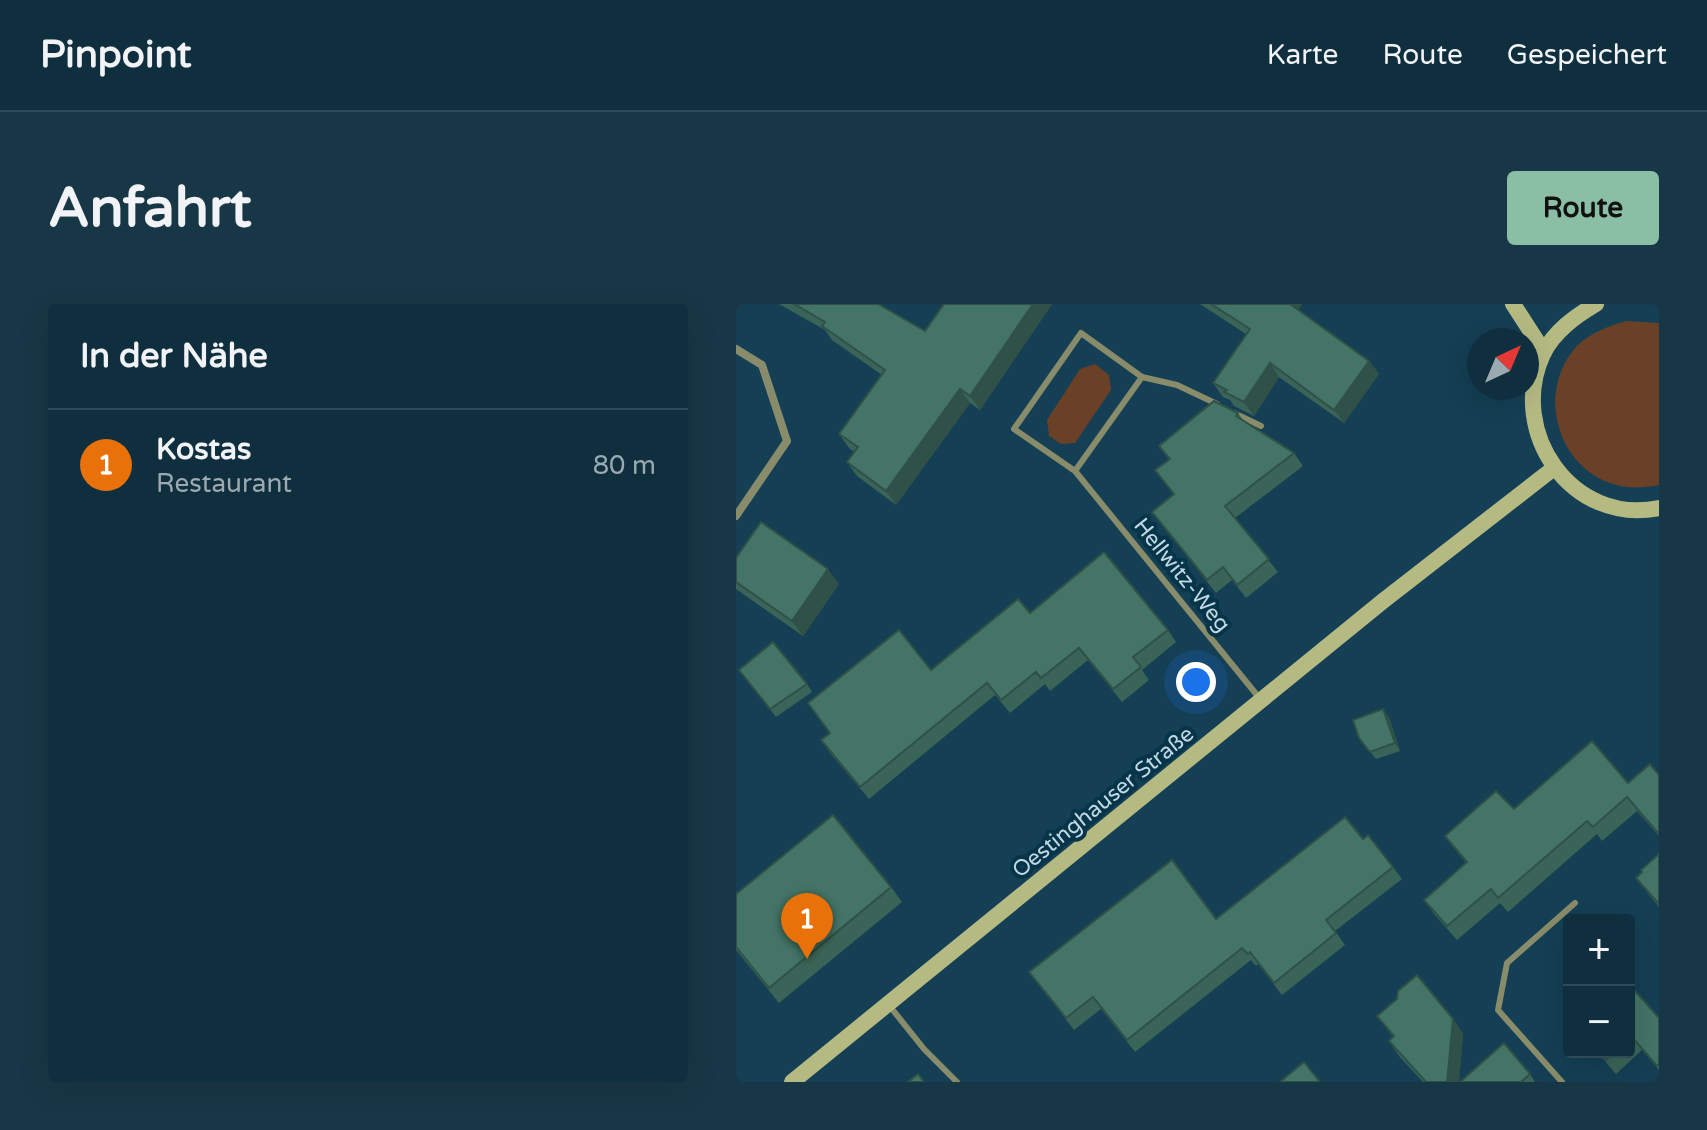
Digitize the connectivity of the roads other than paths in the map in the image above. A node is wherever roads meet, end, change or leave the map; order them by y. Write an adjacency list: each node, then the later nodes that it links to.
1 (1513, 304): 4 (street)
2 (1596, 304): 4 (street)
3 (736, 349): 12 (street)
4 (1544, 352): 9 (street)
5 (1142, 377): 6 (lane); 10 (lane); 10 (lane, Hellwitz-Weg)
6 (1219, 405)
7 (1233, 412): 8 (lane)
8 (1261, 426)
9 (1554, 468): 11 (street); 13 (street, Oestinghauser Straße)
10 (1075, 471): 13 (lane, Hellwitz-Weg)
11 (1659, 508)
12 (736, 516)
13 (1262, 701): 15 (street, Oestinghauser Straße)
14 (1575, 903): 18 (lane)
15 (888, 1004): 16 (street, Oestinghauser Straße); 17 (lane)
16 (792, 1082)
17 (957, 1082)
18 (1562, 1082)

